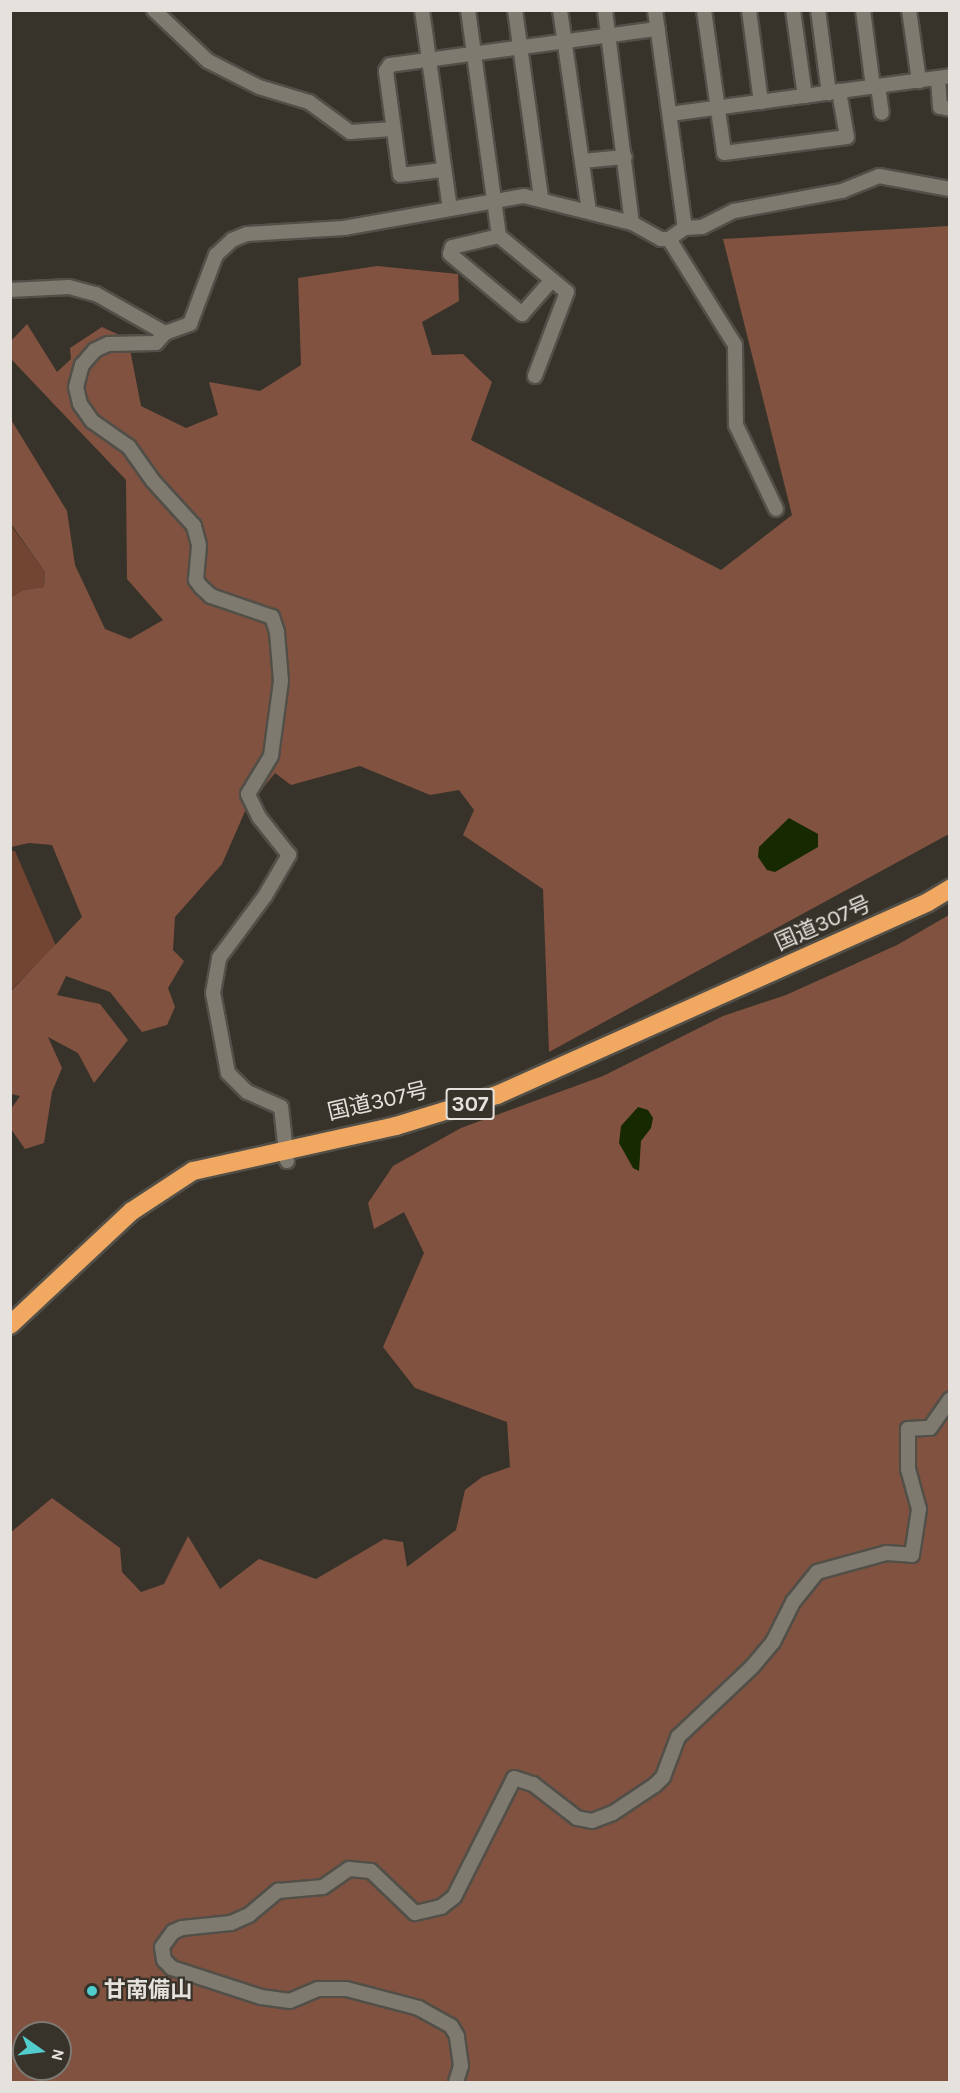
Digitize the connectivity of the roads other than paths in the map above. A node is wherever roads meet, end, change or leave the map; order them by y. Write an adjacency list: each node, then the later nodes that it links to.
1 (154, 10): 30 (street)
2 (422, 10): 19 (street)
3 (468, 10): 18 (street)
4 (515, 10): 17 (street)
5 (560, 10): 16 (street)
6 (605, 10): 15 (street)
7 (655, 10): 14 (street)
8 (704, 10): 26 (street)
9 (749, 10): 25 (street)
10 (793, 10): 24 (street)
11 (818, 10): 23 (street)
12 (863, 10): 22 (street)
13 (909, 10): 21 (street)
14 (658, 29): 15 (street); 29 (street)
15 (609, 35): 16 (street); 31 (street)
16 (565, 41): 17 (street); 32 (street)
17 (520, 47): 18 (street); 35 (street)
18 (474, 53): 19 (street); 36 (street)
19 (429, 59): 30 (street); 33 (street)
20 (944, 77): 21 (street); 27 (street)
21 (919, 81): 22 (street)
22 (876, 86): 23 (street); 28 (street)
23 (834, 92): 24 (street); 26 (street)
24 (805, 96): 25 (street)
25 (761, 102): 26 (street)
26 (718, 108): 29 (street)
27 (950, 109)
28 (882, 113)
29 (670, 114): 40 (street)
30 (393, 129): 33 (street)
31 (625, 157): 32 (street); 39 (street)
32 (582, 161): 38 (street)
33 (442, 170): 37 (street)
34 (950, 189): 40 (street)
35 (541, 198): 36 (street); 38 (street)
36 (497, 200): 37 (street); 41 (street)
37 (450, 208): 45 (street)
38 (589, 211): 39 (street)
39 (632, 223): 42 (street)
40 (685, 228): 42 (street)
41 (500, 236): 43 (street); 43 (street)
42 (669, 239): 47 (street)
43 (552, 280): 46 (street)
44 (10, 290): 45 (street)
45 (165, 333): 49 (street)
46 (535, 376)
47 (776, 508)
48 (950, 889): 49 (highway, 国道307号 / 307)
49 (287, 1154): 50 (highway, 国道307号 / 307)
50 (10, 1325)
51 (950, 1399): 52 (street)
52 (456, 2082)

